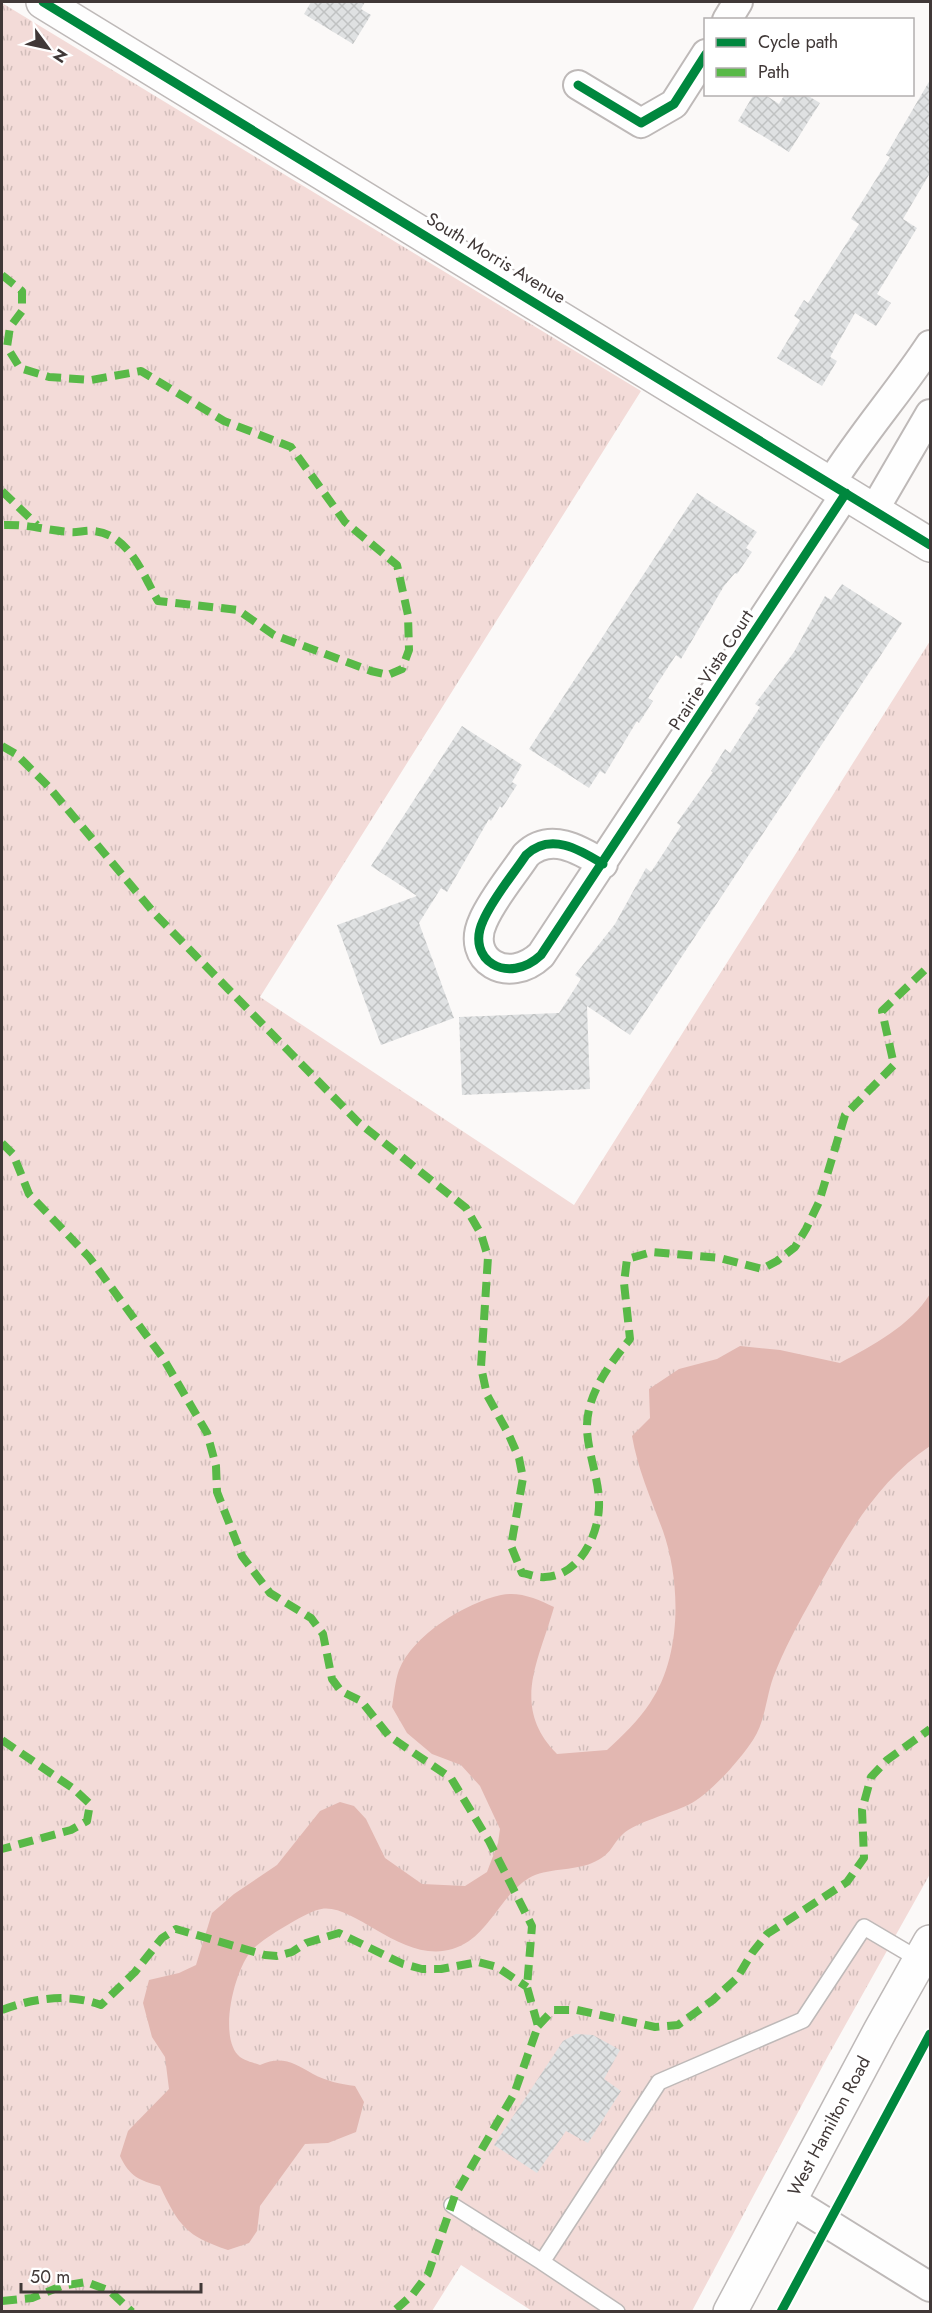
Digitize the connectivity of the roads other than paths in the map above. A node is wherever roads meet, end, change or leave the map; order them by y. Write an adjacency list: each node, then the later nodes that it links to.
1 (43, 2): 8 (street, South Morris Avenue)
2 (738, 2): 3 (street)
3 (728, 18)
4 (704, 56): 5 (street)
5 (578, 85)
6 (930, 345): 8 (street, Prairie Vista Court)
7 (930, 414): 9 (street)
8 (838, 488): 9 (street, South Morris Avenue); 11 (street, Prairie Vista Court)
9 (874, 510): 10 (street, South Morris Avenue)
10 (930, 545)
11 (603, 864): 11 (street, Prairie Vista Court)
12 (925, 1951): 13 (street, West Hamilton Road); 15 (lane)
13 (790, 2200): 16 (street); 18 (street, West Hamilton Road)
14 (452, 2205): 15 (lane)
15 (542, 2262): 17 (lane)
16 (930, 2287)
17 (617, 2312)
18 (730, 2312)

